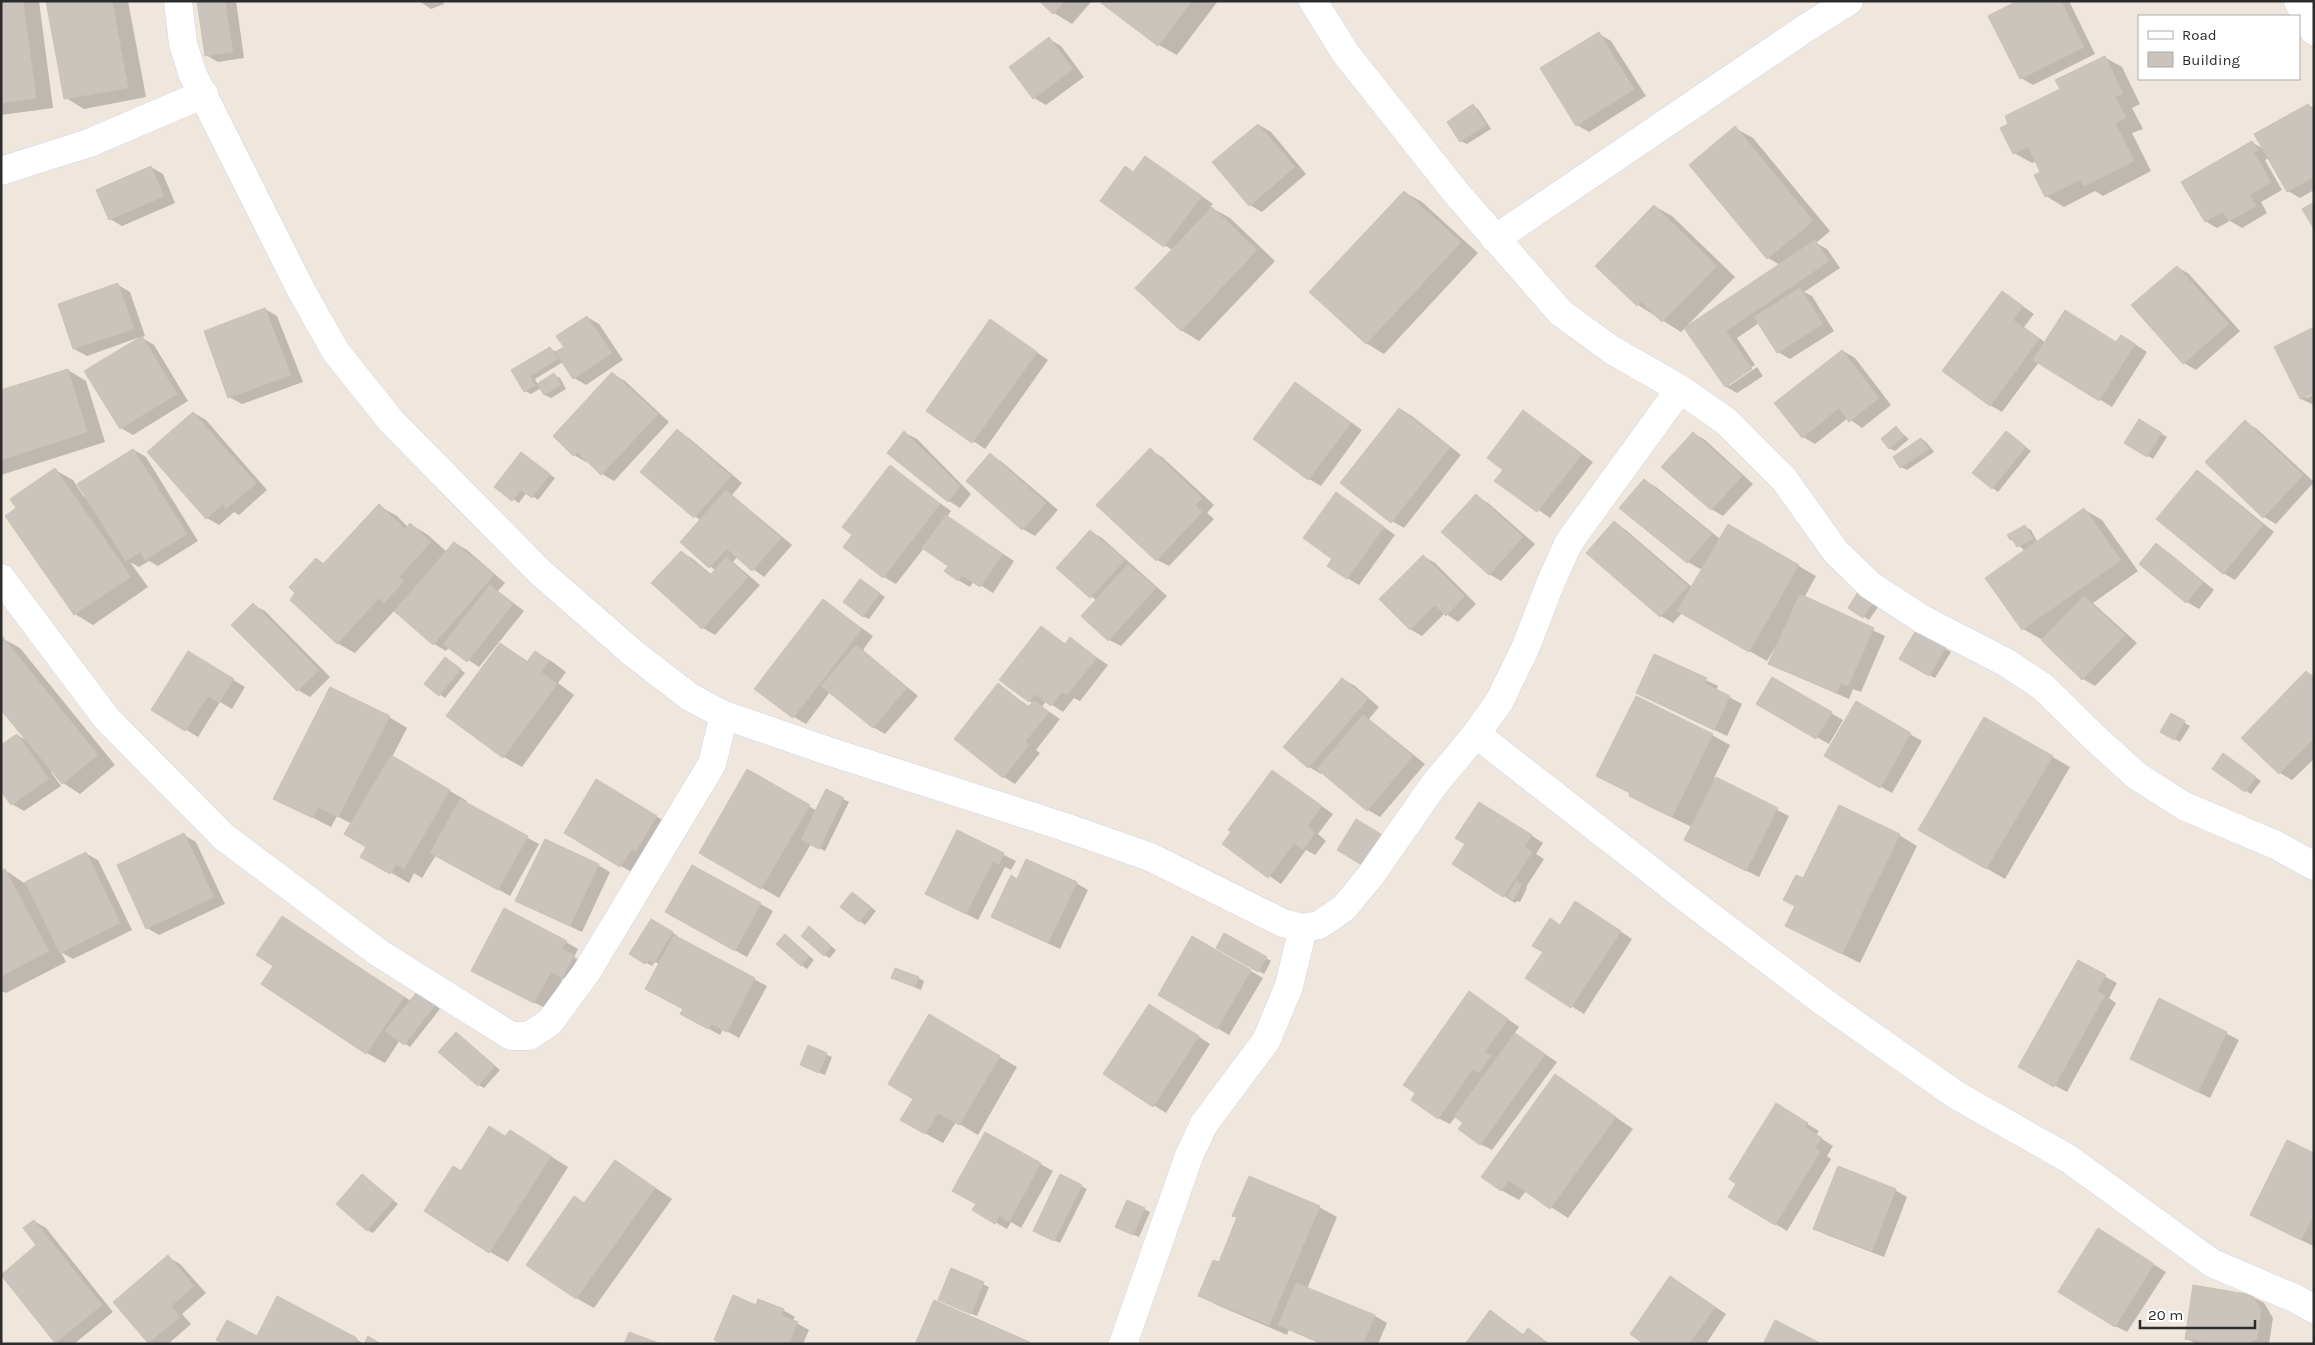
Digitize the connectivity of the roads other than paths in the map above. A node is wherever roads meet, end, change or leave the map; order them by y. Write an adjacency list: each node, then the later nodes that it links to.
1 (178, 1): 6 (street)
2 (1313, 1): 8 (street)
3 (1849, 1): 8 (street)
4 (2298, 1): 5 (street)
5 (2314, 31)
6 (204, 94): 7 (street); 11 (street)
7 (1, 171)
8 (1495, 239): 9 (street)
9 (1680, 389): 12 (street); 13 (street)
10 (1, 578): 11 (street)
11 (724, 715): 14 (street)
12 (1476, 734): 14 (street); 15 (street)
13 (2314, 866)
14 (1304, 928): 16 (street)
15 (2314, 1309)
16 (1123, 1344)

